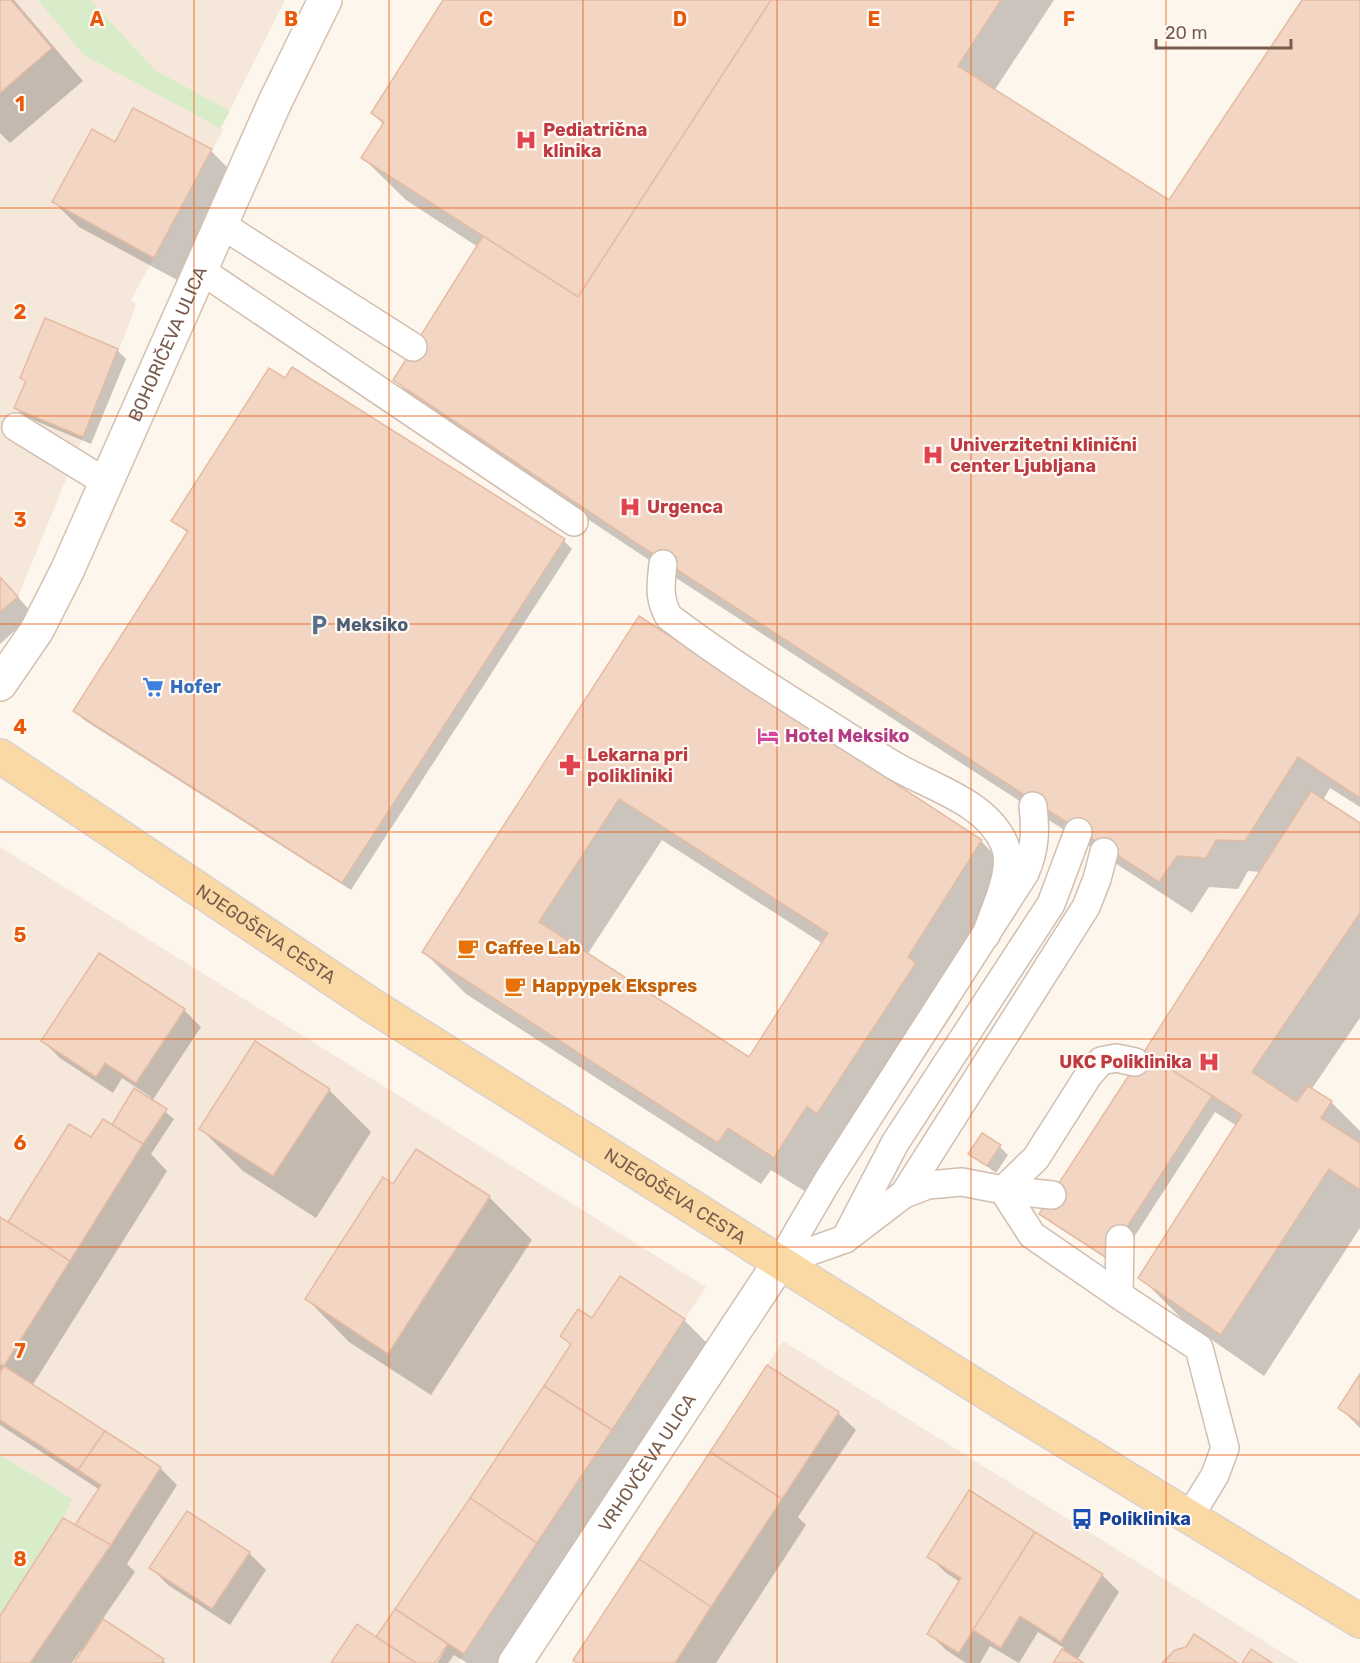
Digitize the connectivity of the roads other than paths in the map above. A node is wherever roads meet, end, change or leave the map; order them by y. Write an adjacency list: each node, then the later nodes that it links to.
1 (325, 0): 2 (street, BOHORIČEVA ULICA)
2 (222, 225): 3 (street, BOHORIČEVA ULICA); 4 (lane)
3 (202, 271): 6 (street, BOHORIČEVA ULICA); 7 (lane)
4 (413, 347)
5 (16, 427): 6 (lane)
6 (107, 483): 9 (street, BOHORIČEVA ULICA)
7 (574, 522)
8 (663, 564): 14 (lane)
9 (0, 684)
10 (0, 756): 21 (main road, NJEGOŠEVA CESTA)
11 (1033, 807): 14 (lane)
12 (1078, 832): 19 (lane)
13 (1104, 852): 17 (lane)
14 (986, 935): 21 (lane)
15 (1135, 1062): 16 (lane)
16 (1003, 1190): 17 (lane); 18 (lane); 22 (lane)
17 (904, 1194): 19 (lane)
18 (1052, 1195)
19 (845, 1239): 21 (lane)
20 (1120, 1239): 22 (lane)
21 (780, 1262): 23 (main road, NJEGOŠEVA CESTA); 25 (street, VRHOVČEVA ULICA)
22 (1119, 1295): 23 (lane)
23 (1190, 1516): 24 (main road, NJEGOŠEVA CESTA)
24 (1360, 1621)
25 (514, 1663)

